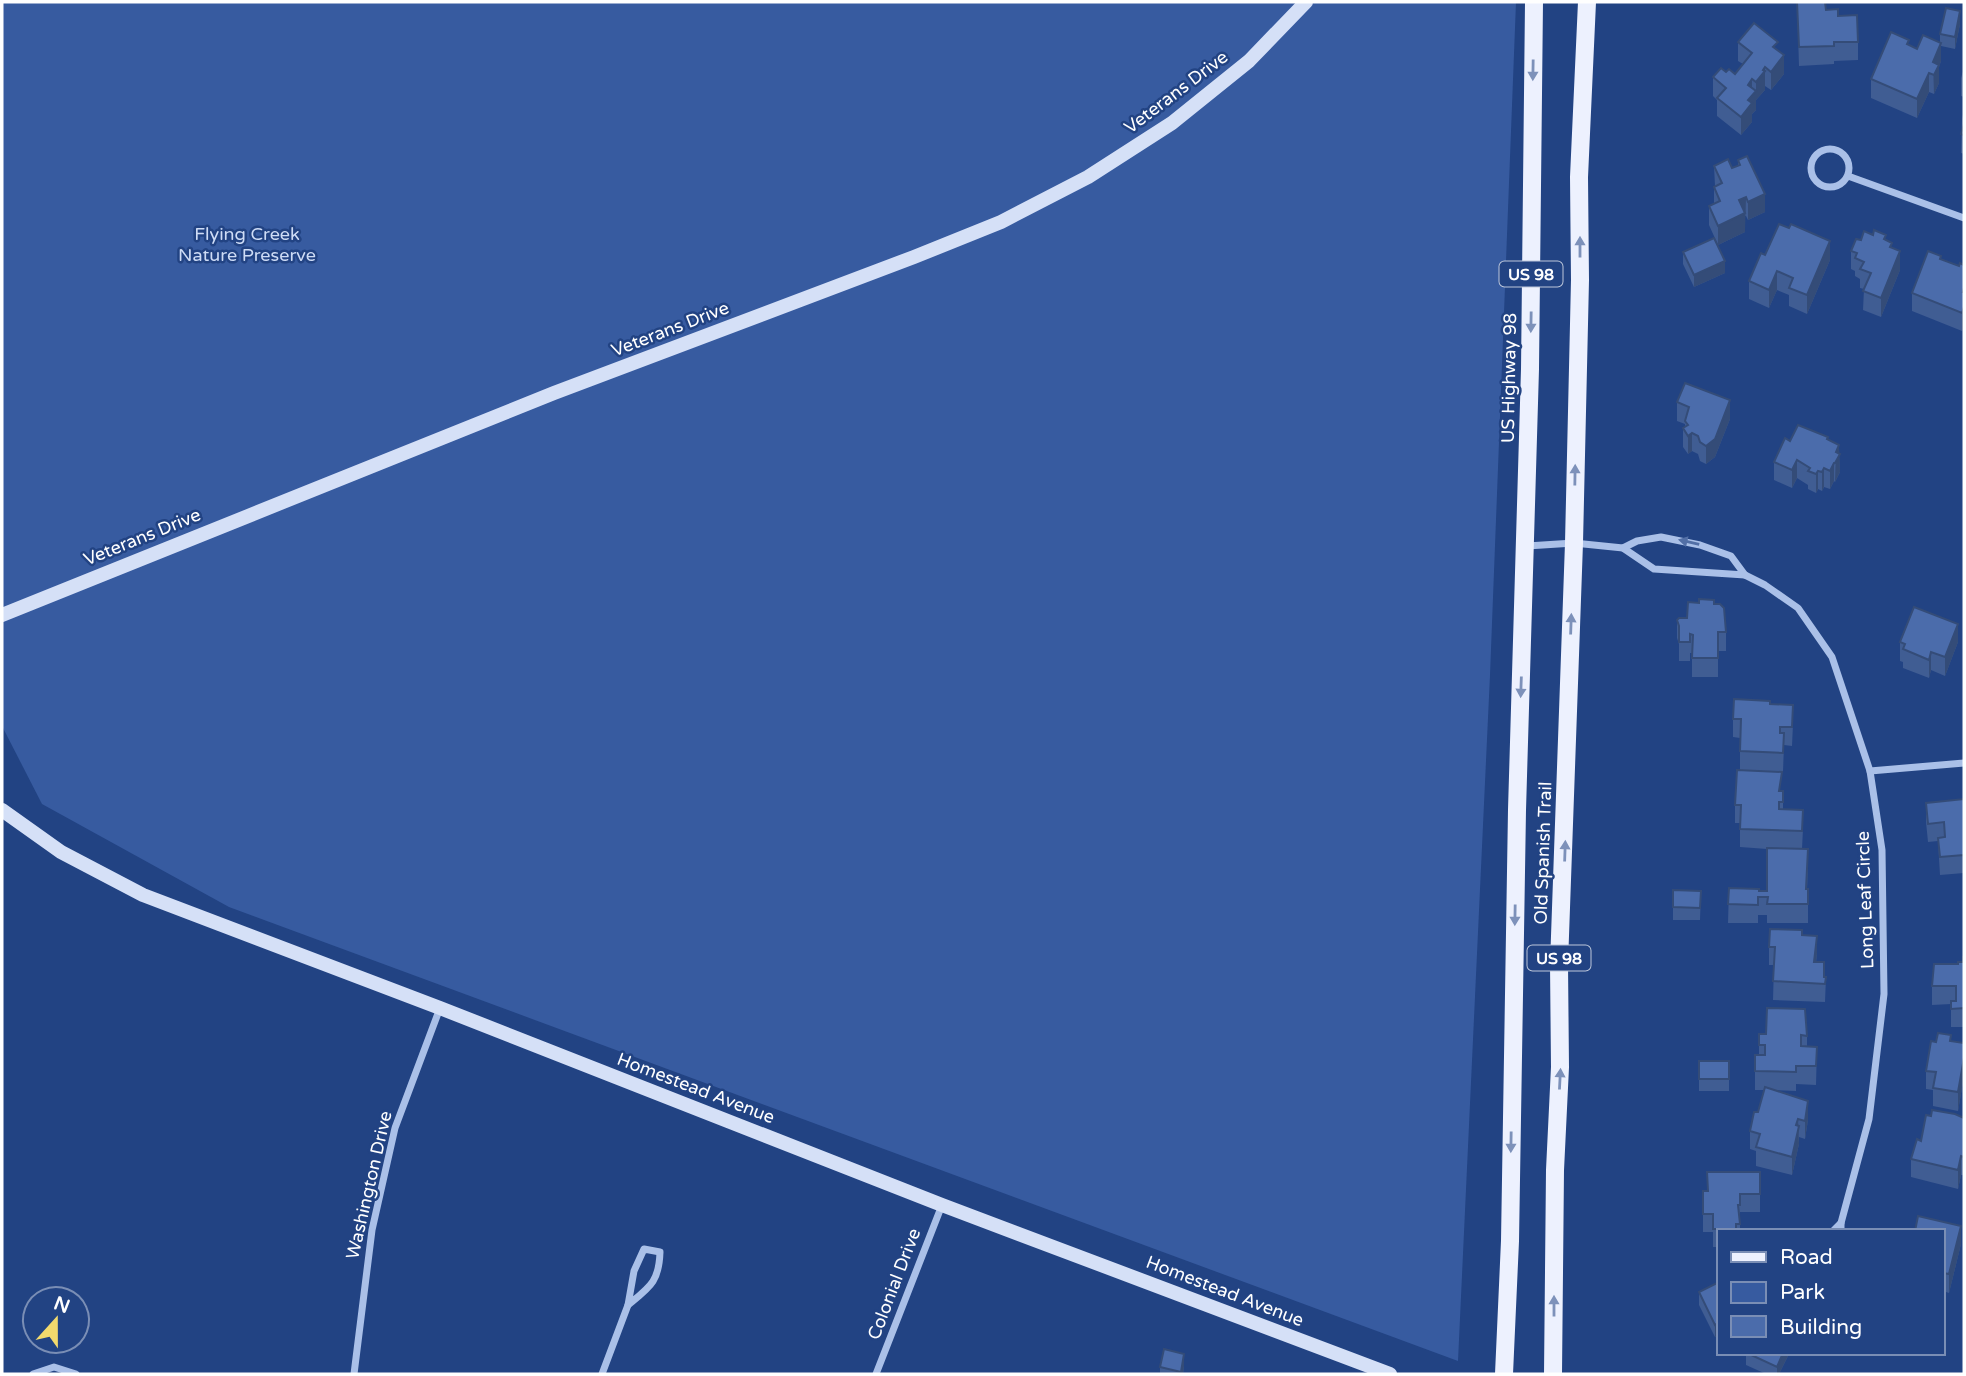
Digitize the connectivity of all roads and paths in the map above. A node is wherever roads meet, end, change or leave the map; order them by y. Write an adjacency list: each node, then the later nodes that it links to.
1 (1306, 2): 12 (street, Veterans Drive)
2 (1534, 2): 9 (main road, US Highway 98 / US 98, one-way to 9)
3 (1587, 2): 5 (main road, US 98)
4 (1598, 2): 5 (main road)
5 (1587, 30): 8 (main road, US 98, one-way to 5)
6 (1848, 176): 6 (street); 7 (street)
7 (1964, 218)
8 (1574, 543): 9 (street, Long Leaf Circle); 10 (street, Long Leaf Circle); 20 (main road, Old Spanish Trail / US 98, one-way to 8)
9 (1526, 546): 27 (main road, Old Spanish Trail / US 98, one-way to 27)
10 (1623, 548): 11 (street, Long Leaf Circle); 11 (street, Long Leaf Circle, one-way to 10)
11 (1745, 575): 14 (street, Long Leaf Circle)
12 (2, 615)
13 (1964, 763): 14 (street)
14 (1870, 771): 18 (street, Long Leaf Circle)
15 (2, 810): 16 (street, Homestead Avenue)
16 (440, 1008): 17 (street, Homestead Avenue); 23 (street, Washington Drive)
17 (942, 1205): 25 (street, Colonial Drive); 26 (street, Homestead Avenue)
18 (1841, 1227)
19 (628, 1305): 19 (street); 24 (street)
20 (1554, 1353): 28 (main road, Old Spanish Trail / US 98); 29 (main road)
21 (33, 1374): 22 (street)
22 (76, 1374)
23 (354, 1374)
24 (602, 1374)
25 (876, 1374)
26 (1390, 1374)
27 (1504, 1374)
28 (1553, 1374)
29 (1563, 1374)

